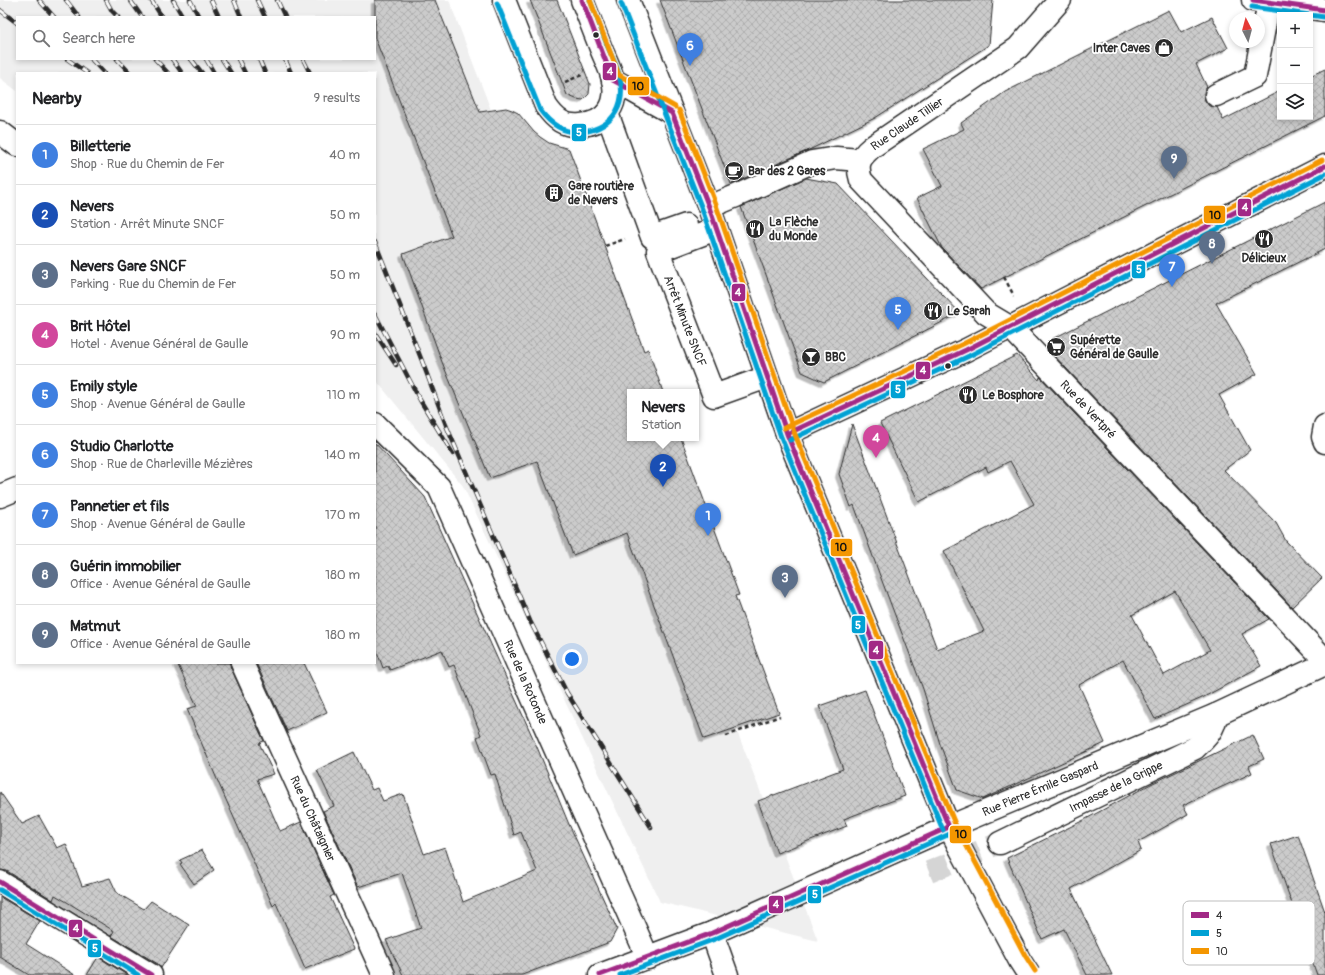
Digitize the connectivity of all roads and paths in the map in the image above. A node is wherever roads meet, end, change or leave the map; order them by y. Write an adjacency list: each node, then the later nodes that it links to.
1 (504, 0): 9 (street)
2 (582, 0): 7 (street)
3 (628, 0): 10 (street)
4 (1060, 0): 13 (street, Rue Claude Tillier)
5 (1261, 1): 6 (street); 8 (street)
6 (1325, 10)
7 (613, 80): 9 (street); 10 (street)
8 (1216, 95)
9 (607, 113): 15 (street)
10 (672, 113): 15 (street)
11 (0, 132): 12 (street)
12 (16, 144)
13 (860, 160): 15 (street, Rue Claude Tillier); 16 (street, Rue de Vertpré)
14 (1325, 166): 16 (street)
15 (712, 217): 17 (street); 17 (street, Arrêt Minute SNCF)
16 (1011, 328): 20 (street); 24 (street, Rue de Vertpré)
17 (768, 378): 20 (street)
18 (376, 425): 34 (street, Rue de la Rotonde)
19 (1325, 426): 21 (street)
20 (787, 434): 30 (street)
21 (1325, 442)
22 (16, 489): 23 (street)
23 (0, 496)
24 (1325, 660)
25 (242, 664): 36 (street, Rue du Châtaignier)
26 (1325, 664): 27 (street, Rue Pierre Émile Gaspard)
27 (1216, 715): 30 (street, Rue Pierre Émile Gaspard); 31 (street, Impasse de la Grippe)
28 (780, 716): 29 (path)
29 (726, 736)
30 (949, 827): 33 (street, Rue Pierre Émile Gaspard); 39 (street, bridge)
31 (1000, 843)
32 (0, 882): 35 (street)
33 (712, 933): 34 (street, Rue Pierre Émile Gaspard); 38 (street)
34 (648, 958): 37 (street, Rue Pierre Émile Gaspard)
35 (151, 975)
36 (384, 975)
37 (600, 975)
38 (727, 975)
39 (1029, 975)

